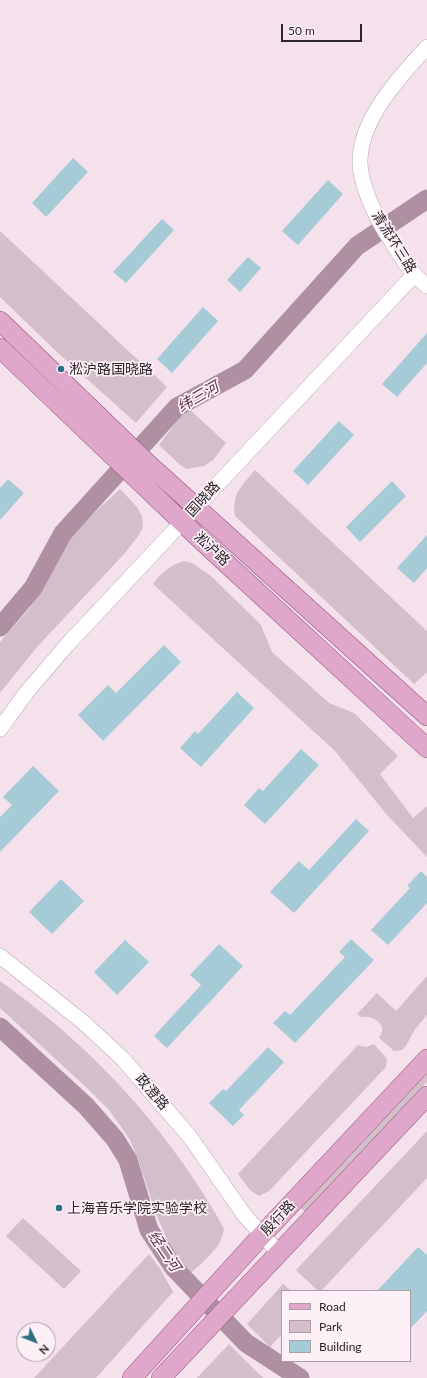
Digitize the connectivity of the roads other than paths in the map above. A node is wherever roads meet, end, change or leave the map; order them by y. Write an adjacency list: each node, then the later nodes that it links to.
1 (427, 47): 2 (street, 清流环三路)
2 (414, 276): 3 (street, 清流环三路); 8 (street, 国晓路)
3 (427, 286)
4 (0, 322): 6 (main road, 淞沪路)
5 (0, 348): 6 (main road, 淞沪路)
6 (116, 446): 7 (main road, 淞沪路)
7 (140, 468): 8 (main road, 淞沪路); 9 (main road, 淞沪路)
8 (196, 507): 9 (street, 国晓路); 10 (main road, 淞沪路)
9 (182, 522): 11 (street, 国晓路); 12 (main road, 淞沪路)
10 (427, 716)
11 (0, 729)
12 (427, 748)
13 (0, 956): 16 (street, 政澄路)
14 (427, 1059): 16 (main road, 殷行路)
15 (427, 1096): 17 (main road, 殷行路)
16 (262, 1235): 17 (street, 政澄路); 18 (main road, 殷行路)
17 (279, 1253): 19 (main road, 殷行路)
18 (132, 1378)
19 (161, 1378)

